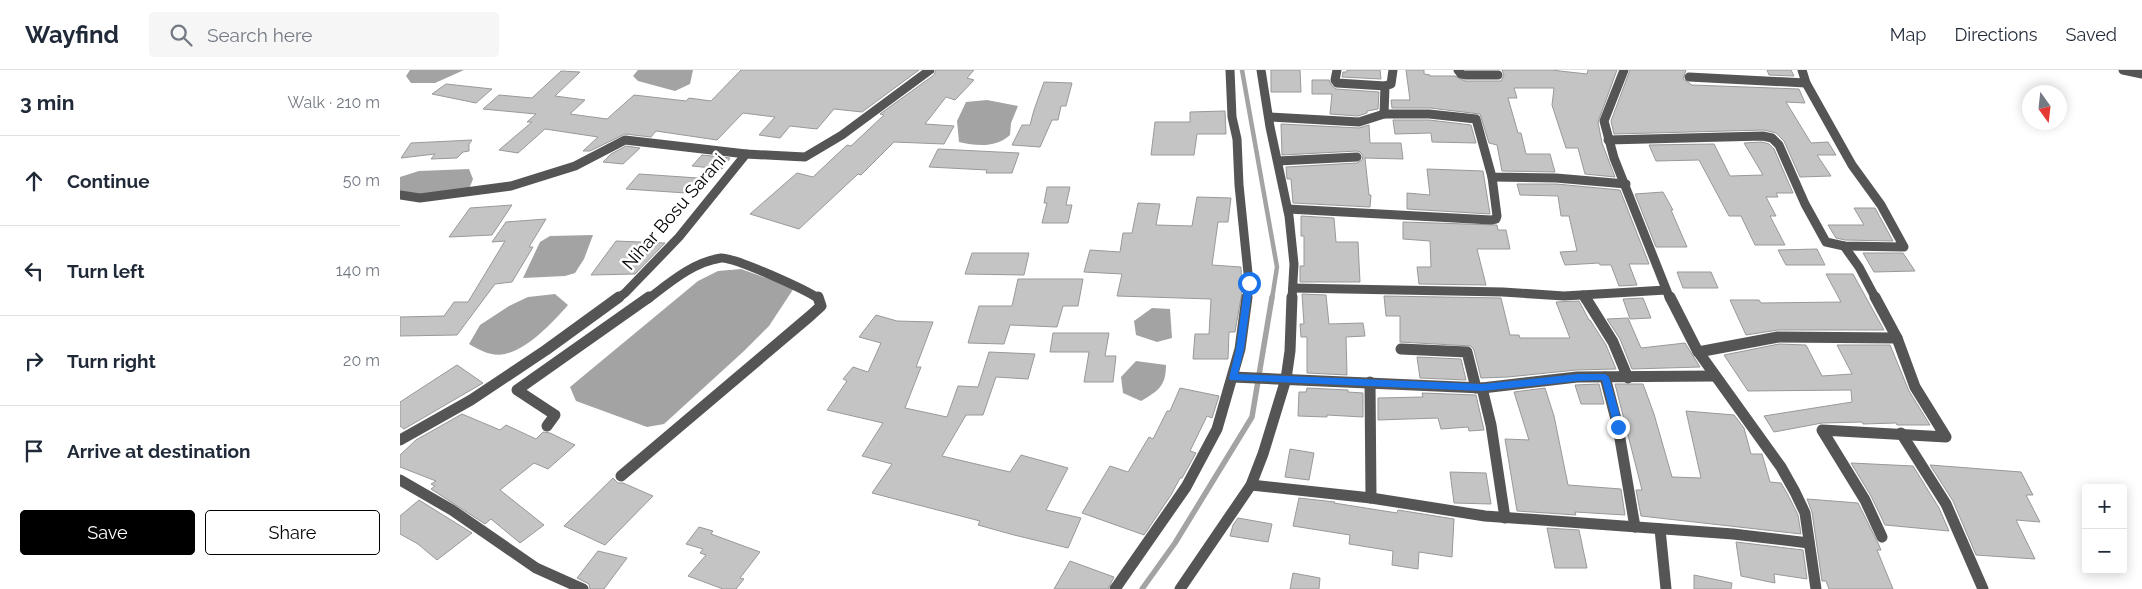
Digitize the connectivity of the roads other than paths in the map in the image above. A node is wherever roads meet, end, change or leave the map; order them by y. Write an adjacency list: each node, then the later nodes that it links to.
1 (930, 70): 18 (street, Nihar Bosu Sarani)
2 (1230, 70): 34 (street)
3 (1261, 70): 16 (street)
4 (1337, 70): 14 (street)
5 (1392, 70): 14 (street)
6 (1458, 70): 11 (street)
7 (1624, 70): 17 (street)
8 (1802, 70): 13 (street)
9 (2123, 70): 10 (street)
10 (2142, 74)
11 (1498, 75)
12 (1689, 77): 13 (street)
13 (1806, 83): 25 (street)
14 (1385, 86): 15 (street)
15 (1384, 114): 16 (street); 21 (street)
16 (1269, 118): 20 (street)
17 (1608, 140): 22 (street); 25 (street)
18 (746, 154): 23 (street); 41 (street, Nihar Bosu Sarani)
19 (1357, 158): 20 (street)
20 (1278, 161): 24 (street)
21 (1492, 177): 22 (street); 24 (street)
22 (1626, 184): 27 (street)
23 (400, 195)
24 (1288, 209): 26 (street)
25 (1844, 246): 29 (street)
26 (1293, 288): 28 (street); 36 (street)
27 (1666, 290): 28 (street); 31 (street)
28 (1583, 295): 35 (street)
29 (1897, 338): 31 (street); 40 (street)
30 (1401, 349): 38 (street)
31 (1698, 352): 32 (street)
32 (1715, 376): 35 (street); 50 (street)
33 (1605, 377): 35 (street); 38 (street); 47 (street)
34 (1233, 378): 36 (street); 52 (street)
35 (1628, 378)
36 (1286, 379): 37 (street); 44 (street)
37 (1370, 382): 38 (street); 45 (street)
38 (1479, 388): 46 (street)
39 (548, 426): 42 (street)
40 (1901, 433): 49 (street); 56 (street)
41 (400, 440)
42 (621, 476)
43 (400, 480): 51 (street)
44 (1251, 485): 45 (street); 53 (street)
45 (1371, 498): 46 (street)
46 (1504, 518): 47 (street)
47 (1634, 527): 48 (street)
48 (1660, 529): 50 (street); 54 (street)
49 (1882, 538)
50 (1809, 543): 55 (street)
51 (583, 589)
52 (1115, 589)
53 (1180, 589)
54 (1666, 589)
55 (1816, 589)
56 (1983, 589)

